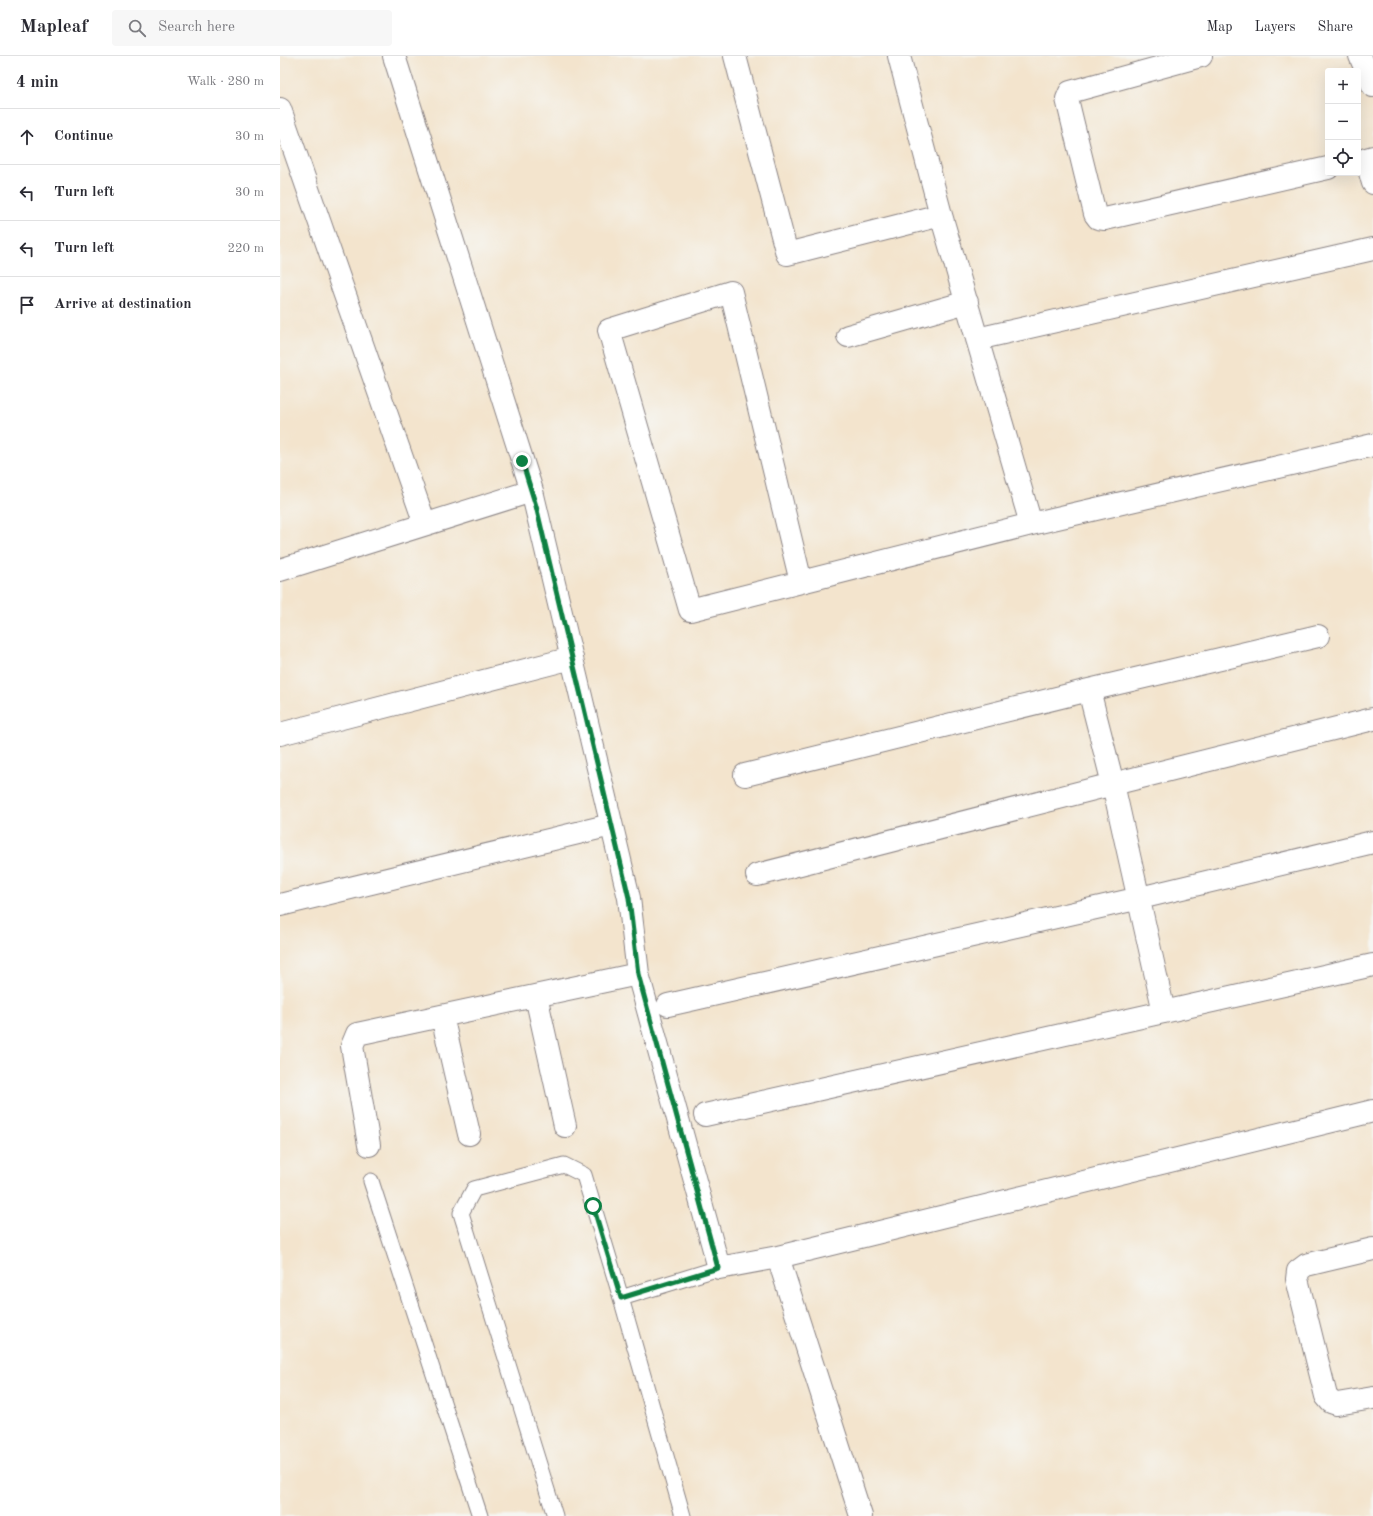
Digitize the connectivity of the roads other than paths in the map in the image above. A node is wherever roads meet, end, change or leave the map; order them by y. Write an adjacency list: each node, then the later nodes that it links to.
1 (394, 56): 17 (street)
2 (735, 56): 11 (street)
3 (899, 56): 11 (street)
4 (1201, 56): 9 (street)
5 (1360, 56): 6 (street)
6 (1373, 86)
7 (280, 109): 18 (street)
8 (1366, 159): 10 (street)
9 (1325, 169)
10 (1373, 183)
11 (941, 215): 13 (street)
12 (1373, 248): 15 (street)
13 (967, 302): 14 (street); 15 (street)
14 (848, 336)
15 (977, 339): 19 (street)
16 (1373, 445): 19 (street)
17 (532, 491): 18 (street); 23 (street)
18 (425, 524): 20 (street)
19 (1031, 524): 21 (street)
20 (280, 570)
21 (801, 582): 21 (street)
22 (1318, 636): 24 (street)
23 (572, 658): 26 (street); 29 (street)
24 (1089, 690): 27 (street); 28 (street)
25 (1373, 719): 28 (street)
26 (280, 734)
27 (745, 775)
28 (1113, 784): 31 (street); 32 (street)
29 (611, 825): 33 (street); 35 (street)
30 (1373, 842): 32 (street)
31 (757, 875)
32 (1140, 898): 37 (street); 38 (street)
33 (280, 905)
34 (1373, 965): 38 (street)
35 (638, 974): 36 (street); 48 (street)
36 (536, 996): 39 (street); 42 (street)
37 (668, 1005)
38 (1164, 1012): 41 (street)
39 (442, 1016): 43 (street); 44 (street)
40 (1373, 1111): 47 (street)
41 (705, 1115)
42 (565, 1126)
43 (469, 1134)
44 (369, 1145)
45 (371, 1181): 51 (lane)
46 (1373, 1249): 50 (street)
47 (778, 1257): 48 (street); 54 (street)
48 (718, 1268): 49 (lane)
49 (621, 1298): 52 (lane); 53 (lane)
50 (1373, 1398)
51 (480, 1516)
52 (555, 1516)
53 (682, 1516)
54 (861, 1516)

